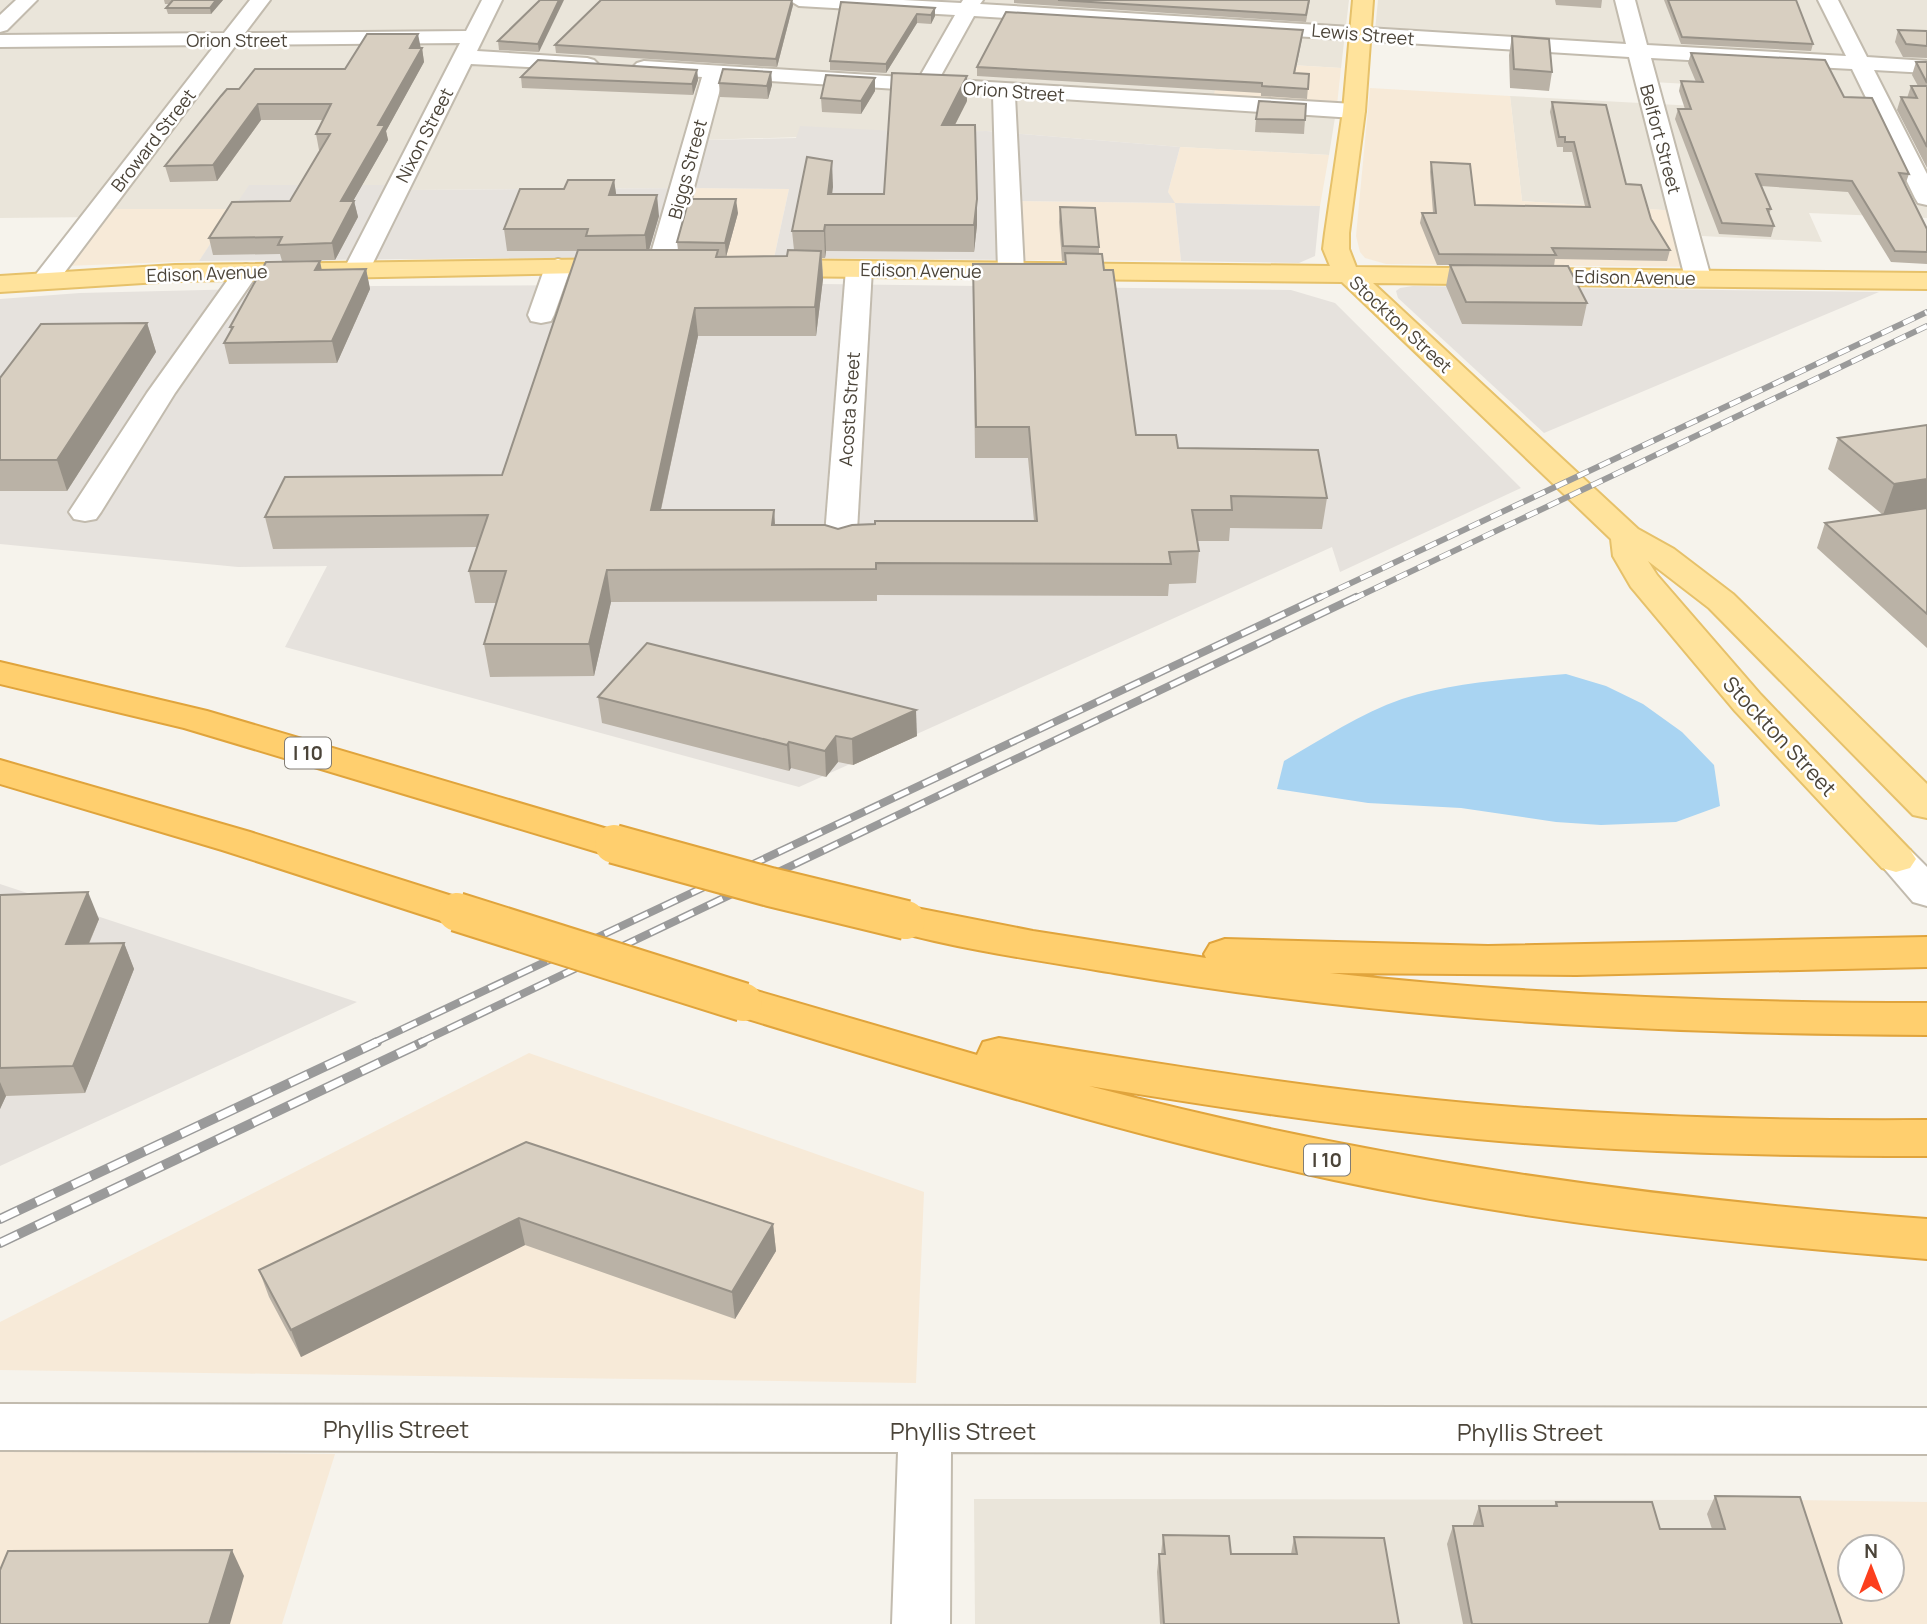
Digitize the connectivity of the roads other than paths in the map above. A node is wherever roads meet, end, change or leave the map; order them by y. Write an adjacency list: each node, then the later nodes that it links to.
1 (27, 0): 9 (street)
2 (260, 0): 11 (street, Broward Street)
3 (492, 0): 13 (street, Nixon Street)
4 (799, 0): 8 (street, Lewis Street)
5 (1363, 0): 10 (main road, Stockton Street)
6 (1625, 0): 14 (street, Belfort Street)
7 (1828, 0): 15 (street)
8 (970, 5): 10 (street, Lewis Street); 18 (street)
9 (0, 26)
10 (1361, 32): 14 (street, Lewis Street); 20 (main road, Stockton Street)
11 (230, 40): 12 (street, Orion Street); 13 (street, Orion Street); 32 (street, Broward Street)
12 (0, 41)
13 (469, 47): 17 (street, Orion Street); 27 (street, Nixon Street)
14 (1638, 51): 15 (street, Lewis Street); 31 (street, Belfort Street)
15 (1858, 62): 16 (street, Lewis Street); 21 (street)
16 (1927, 67)
17 (714, 71): 18 (street, Orion Street); 23 (street, Biggs Street)
18 (925, 85): 19 (street, Orion Street)
19 (1004, 90): 20 (street, Orion Street); 28 (street)
20 (1354, 111): 30 (main road, Stockton Street)
21 (1927, 198)
22 (558, 267): 23 (main road, Edison Avenue); 27 (main road, Edison Avenue); 35 (street)
23 (660, 267): 24 (main road, Edison Avenue)
24 (686, 267)
25 (753, 268): 26 (main road, Edison Avenue)
26 (859, 269): 28 (main road, Edison Avenue); 38 (street, Acosta Street)
27 (357, 270): 29 (main road, Edison Avenue)
28 (1011, 271): 30 (main road, Edison Avenue)
29 (246, 272): 32 (main road, Edison Avenue); 36 (street)
30 (1347, 274): 31 (main road, Edison Avenue); 37 (main road, Stockton Street)
31 (1698, 278): 33 (main road, Edison Avenue)
32 (46, 279): 34 (main road, Edison Avenue)
33 (1927, 281)
34 (0, 284)
35 (541, 315)
36 (85, 512)
37 (1627, 536): 41 (main road, Stockton Street); 42 (main road, Stockton Street)
38 (840, 548)
39 (0, 673): 44 (highway, I 10, bridge)
40 (0, 772): 46 (highway, I 10, bridge)
41 (1927, 806)
42 (1911, 856): 43 (street, Stockton Street)
43 (1927, 892)
44 (906, 920): 45 (highway); 47 (highway, I 10)
45 (1927, 952)
46 (743, 1002): 48 (highway); 49 (highway, I 10)
47 (1927, 1019)
48 (1927, 1138)
49 (1927, 1239)
50 (0, 1427): 51 (street, Phyllis Street)
51 (925, 1430): 52 (street, Phyllis Street); 53 (street)
52 (1927, 1432)
53 (921, 1624)

